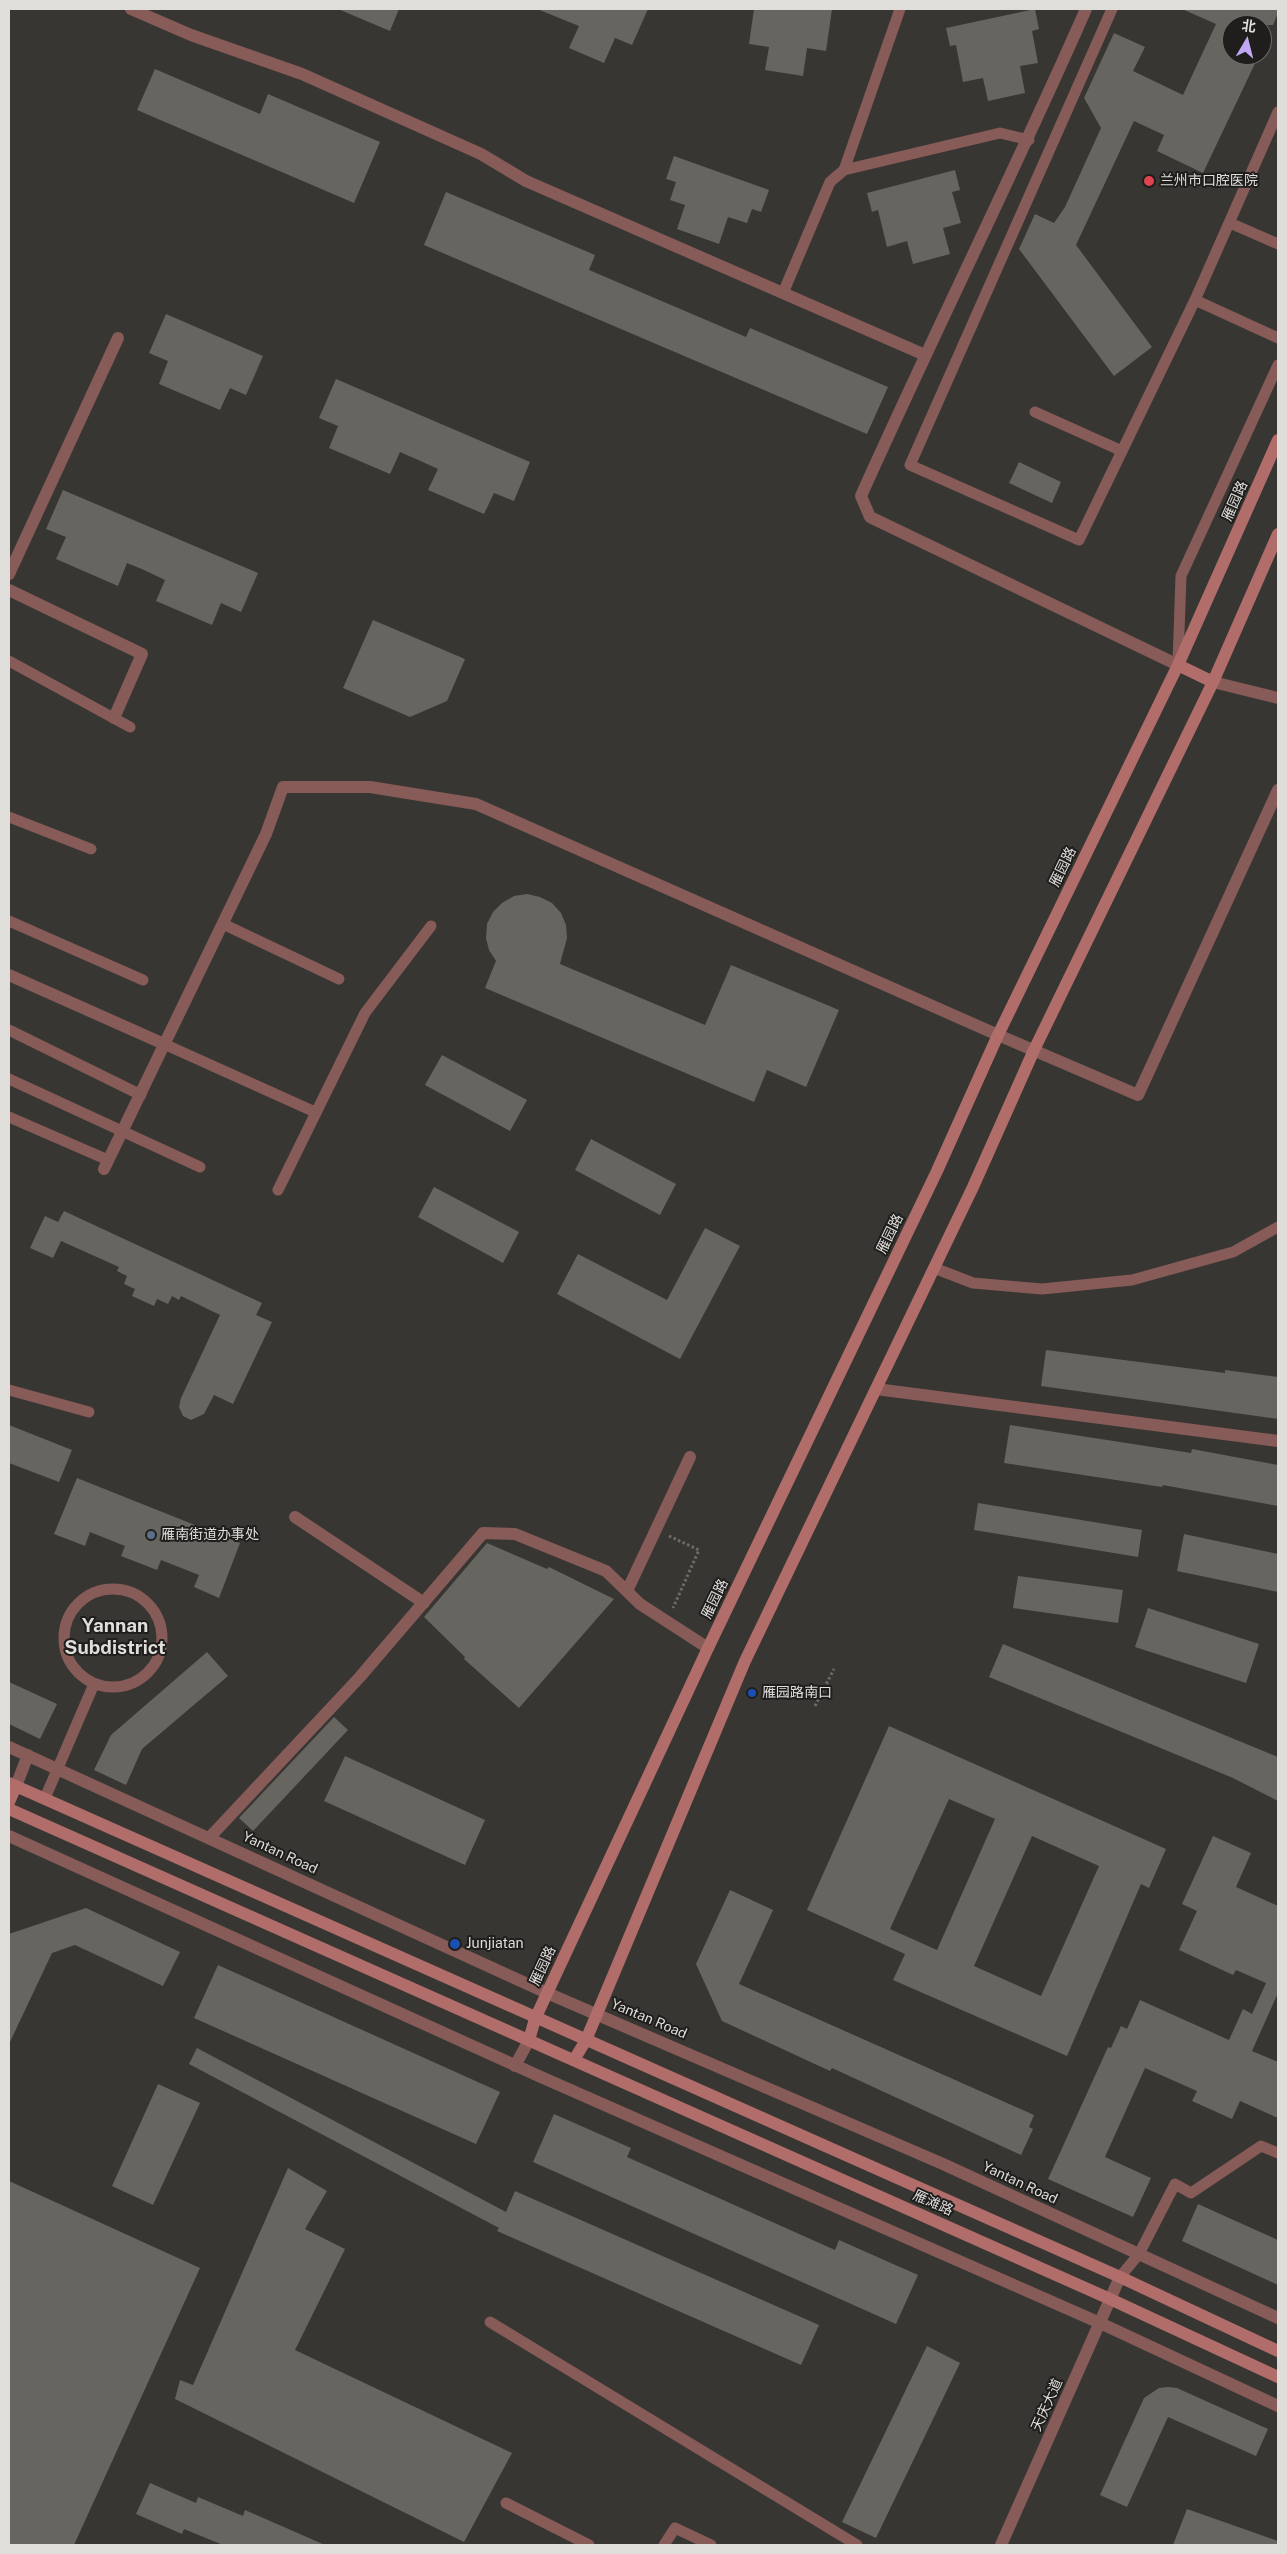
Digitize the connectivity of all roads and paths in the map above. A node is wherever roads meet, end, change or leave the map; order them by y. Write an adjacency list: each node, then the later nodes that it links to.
1 (132, 9): 10 (street)
2 (900, 9): 7 (lane)
3 (1086, 9): 6 (street)
4 (1112, 9): 18 (lane)
5 (1278, 112): 8 (lane)
6 (1029, 140): 7 (lane); 14 (street)
7 (844, 170): 10 (lane)
8 (1230, 223): 9 (lane); 11 (lane)
9 (1278, 244)
10 (783, 293): 14 (street)
11 (1194, 300): 13 (lane); 18 (lane)
12 (118, 338): 20 (street)
13 (1278, 338)
14 (925, 355): 23 (street)
15 (1278, 365): 23 (lane)
16 (1034, 412): 18 (lane)
17 (1278, 440): 23 (main road, 雁园路)
18 (1122, 451)
19 (1278, 534): 24 (main road)
20 (9, 574)
21 (9, 590): 26 (street)
22 (9, 661): 26 (lane)
23 (1178, 665): 24 (main road); 38 (main road, 雁园路)
24 (1213, 682): 25 (street); 40 (main road)
25 (1278, 698)
26 (114, 718): 27 (lane)
27 (130, 726)
28 (1278, 790): 40 (street)
29 (9, 817): 30 (lane)
30 (91, 849)
31 (9, 921): 36 (lane)
32 (223, 924): 35 (lane); 38 (street); 39 (street)
33 (431, 926): 43 (lane)
34 (9, 975): 39 (street)
35 (339, 979)
36 (143, 980)
37 (9, 1030): 42 (lane)
38 (998, 1036): 40 (street); 61 (main road, 雁园路)
39 (164, 1044): 42 (street); 43 (lane)
40 (1034, 1050): 50 (main road)
41 (9, 1079): 45 (lane)
42 (141, 1095): 45 (street)
43 (315, 1112): 48 (lane)
44 (9, 1117): 46 (lane)
45 (123, 1131): 46 (street); 47 (lane)
46 (106, 1164)
47 (200, 1167)
48 (278, 1190)
49 (1278, 1227): 50 (lane)
50 (934, 1268): 51 (main road)
51 (876, 1389): 54 (street); 75 (main road)
52 (9, 1390): 53 (lane)
53 (89, 1412)
54 (1278, 1441)
55 (690, 1457): 57 (street)
56 (295, 1517): 59 (street)
57 (656, 1530): 58 (street); 60 (path)
58 (626, 1591): 59 (street); 61 (street)
59 (424, 1603): 73 (street)
60 (671, 1611)
61 (708, 1648): 74 (main road, 雁园路)
62 (834, 1669): 64 (path)
63 (94, 1684): 63 (lane); 67 (lane)
64 (815, 1706)
65 (9, 1747): 66 (street, Yantan Road)
66 (28, 1755): 67 (street, Yantan Road); 68 (street)
67 (59, 1768): 69 (lane); 73 (street, Yantan Road)
68 (12, 1784): 69 (main road); 70 (main road)
69 (45, 1798): 76 (main road)
70 (9, 1802)
71 (9, 1809): 77 (main road)
72 (9, 1836): 80 (street)
73 (210, 1837): 74 (street, Yantan Road)
74 (547, 1993): 75 (street, Yantan Road); 76 (main road, 雁园路)
75 (597, 2012): 78 (main road); 82 (street, Yantan Road)
76 (535, 2018): 77 (main road, 雁园路); 78 (main road)
77 (529, 2040): 79 (main road); 80 (street)
78 (586, 2040): 79 (main road); 83 (main road)
79 (574, 2060): 84 (main road, 雁滩路)
80 (515, 2066): 87 (street)
81 (1278, 2153): 82 (lane)
82 (1139, 2254): 83 (lane); 85 (street, Yantan Road)
83 (1120, 2277): 84 (street, 天庆大道); 88 (main road)
84 (1110, 2299): 87 (street, 天庆大道); 89 (main road, 雁滩路)
85 (1278, 2318)
86 (490, 2322): 95 (lane)
87 (1100, 2323): 90 (street); 96 (street, 天庆大道)
88 (1278, 2351)
89 (1278, 2377)
90 (1278, 2406)
91 (506, 2503): 92 (lane)
92 (589, 2545)
93 (664, 2545): 94 (lane)
94 (711, 2545)
95 (857, 2545)
96 (1001, 2545)

